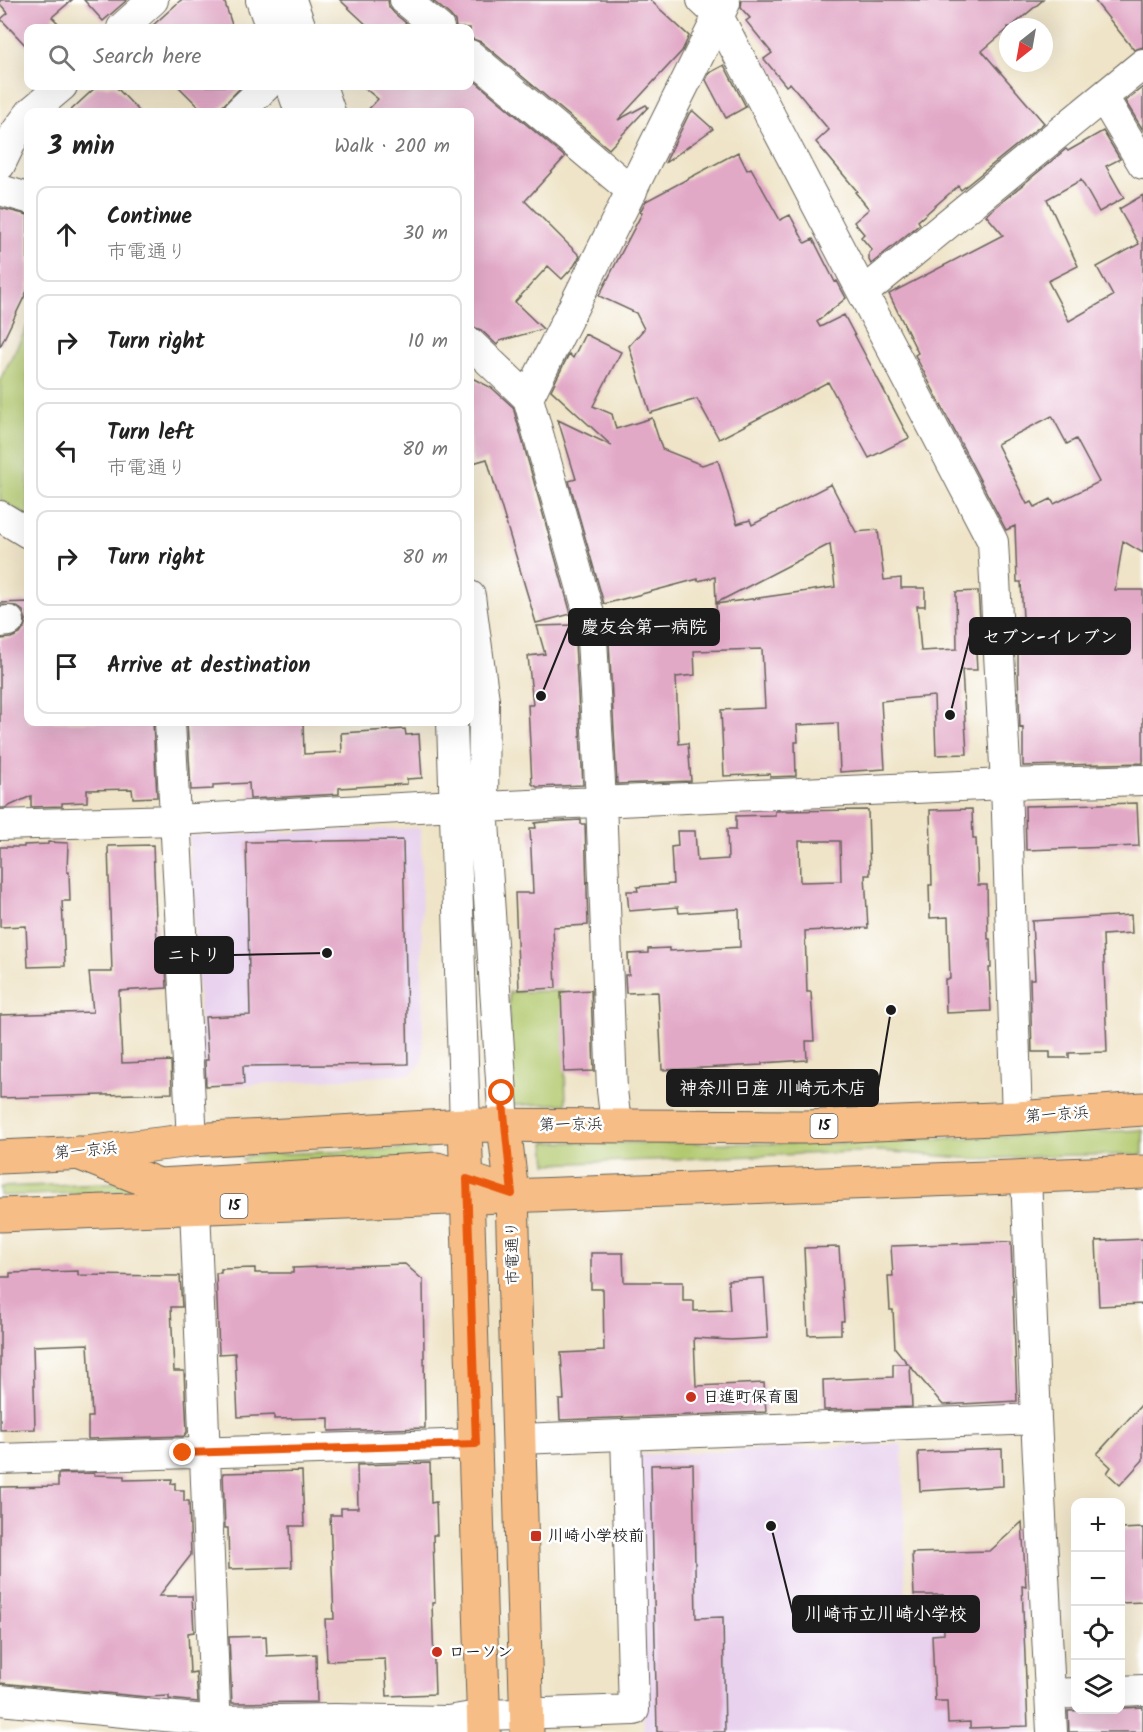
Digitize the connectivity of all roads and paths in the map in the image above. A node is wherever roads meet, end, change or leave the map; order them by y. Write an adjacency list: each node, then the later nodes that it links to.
1 (261, 0): 5 (street)
2 (291, 0): 6 (street)
3 (405, 0): 7 (street)
4 (715, 5): 23 (street); 25 (street)
5 (270, 24)
6 (300, 24)
7 (434, 24)
8 (474, 58): 23 (street)
9 (1143, 64): 14 (street)
10 (57, 90): 15 (street)
11 (262, 90): 16 (street)
12 (292, 90): 17 (street)
13 (322, 90): 18 (street)
14 (1103, 97): 20 (street); 25 (street)
15 (37, 108)
16 (243, 108)
17 (299, 108)
18 (329, 108)
19 (24, 122): 21 (street)
20 (1143, 164)
21 (0, 165)
22 (0, 190): 24 (street)
23 (632, 191): 27 (street)
24 (24, 197)
25 (864, 293): 34 (street)
26 (474, 347): 27 (street)
27 (528, 398): 35 (street)
28 (0, 516): 29 (street)
29 (24, 531)
30 (474, 626): 36 (street, 市電通り)
31 (170, 726): 37 (street)
32 (453, 726): 36 (street, 市電通り)
33 (1143, 780): 34 (street)
34 (1006, 784): 35 (street); 40 (street)
35 (601, 801): 36 (street); 41 (street)
36 (470, 806): 37 (street); 42 (street, 市電通り); 43 (street, 市電通り)
37 (175, 820): 38 (street); 44 (street)
38 (0, 825)
39 (1143, 1109): 40 (main road, 第一京浜 / 15)
40 (1017, 1118): 41 (main road, 第一京浜 / 15)
41 (616, 1124): 43 (main road, 第一京浜 / 15)
42 (465, 1125): 43 (main road, 第一京浜 / 15); 44 (main road, 第一京浜 / 15); 49 (main road, 市電通り)
43 (504, 1125): 50 (main road, 市電通り)
44 (192, 1140): 45 (main road, 第一京浜 / 15)
45 (78, 1153): 46 (main road, 第一京浜 / 15); 49 (main road)
46 (0, 1157)
47 (1143, 1172): 48 (main road, 15)
48 (1026, 1176): 50 (main road, 15); 53 (street)
49 (467, 1188): 50 (main road, 15); 51 (main road, 15); 56 (main road, 市電通り)
50 (512, 1194): 55 (main road, 市電通り)
51 (195, 1207): 52 (main road, 15); 57 (street)
52 (0, 1215)
53 (1036, 1419): 54 (street); 61 (street)
54 (626, 1435): 55 (street); 63 (street)
55 (519, 1439): 64 (main road, 市電通り)
56 (476, 1444): 57 (street); 65 (main road, 市電通り)
57 (205, 1453): 58 (street); 66 (street)
58 (0, 1459)
59 (1143, 1690): 60 (street)
60 (1125, 1691)
61 (1063, 1693): 67 (street)
62 (0, 1700): 66 (street)
63 (634, 1721): 64 (street)
64 (527, 1723): 65 (street)
65 (484, 1724): 66 (street)
66 (216, 1727)
67 (1052, 1732)

